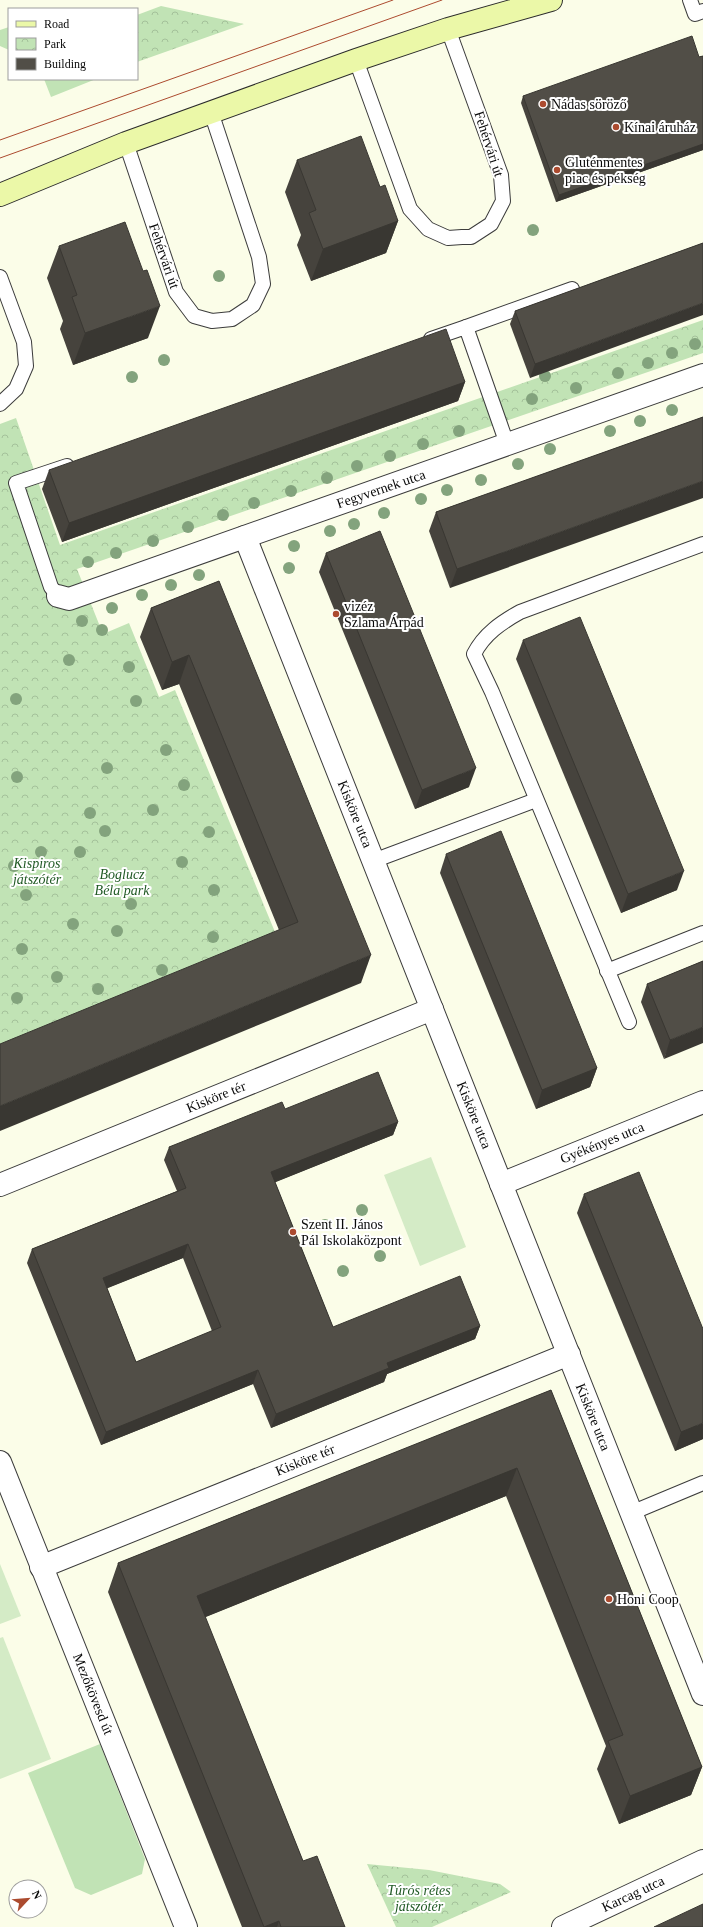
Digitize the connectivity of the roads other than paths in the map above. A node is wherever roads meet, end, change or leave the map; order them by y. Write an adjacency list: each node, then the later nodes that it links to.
1 (551, 0): 4 (street)
2 (690, 0): 3 (lane)
3 (703, 11)
4 (448, 29): 5 (street); 5 (lane, Fehérvári út)
5 (356, 60): 6 (street)
6 (211, 112): 7 (street); 7 (lane, Fehérvári út)
7 (126, 143): 8 (street)
8 (0, 195)
9 (0, 277): 14 (lane)
10 (572, 289): 11 (lane)
11 (466, 327): 12 (lane); 15 (lane)
12 (416, 345)
13 (703, 374): 15 (street, Fegyvernek utca)
14 (0, 404)
15 (507, 444): 17 (street, Fegyvernek utca)
16 (78, 462): 19 (lane)
17 (244, 537): 19 (street, Fegyvernek utca); 21 (street, Kisköre utca)
18 (703, 544): 20 (lane)
19 (58, 596)
20 (536, 800): 21 (lane); 23 (lane)
21 (373, 861): 24 (street, Kisköre utca)
22 (703, 933): 23 (lane)
23 (607, 971): 25 (lane)
24 (432, 1009): 27 (street, Kisköre utca); 28 (street, Kisköre tér)
25 (629, 1022)
26 (703, 1102): 27 (street, Gyékényes utca)
27 (501, 1184): 29 (street, Kisköre utca)
28 (0, 1185)
29 (568, 1354): 32 (street, Kisköre utca); 33 (street, Kisköre tér)
30 (0, 1462): 33 (street, Mezőkövesd út)
31 (703, 1483): 32 (lane)
32 (631, 1513): 34 (street, Kisköre utca)
33 (41, 1567): 36 (street, Mezőkövesd út)
34 (703, 1694)
35 (703, 1861): 37 (street, Karcag utca)
36 (186, 1927)
37 (563, 1927)

